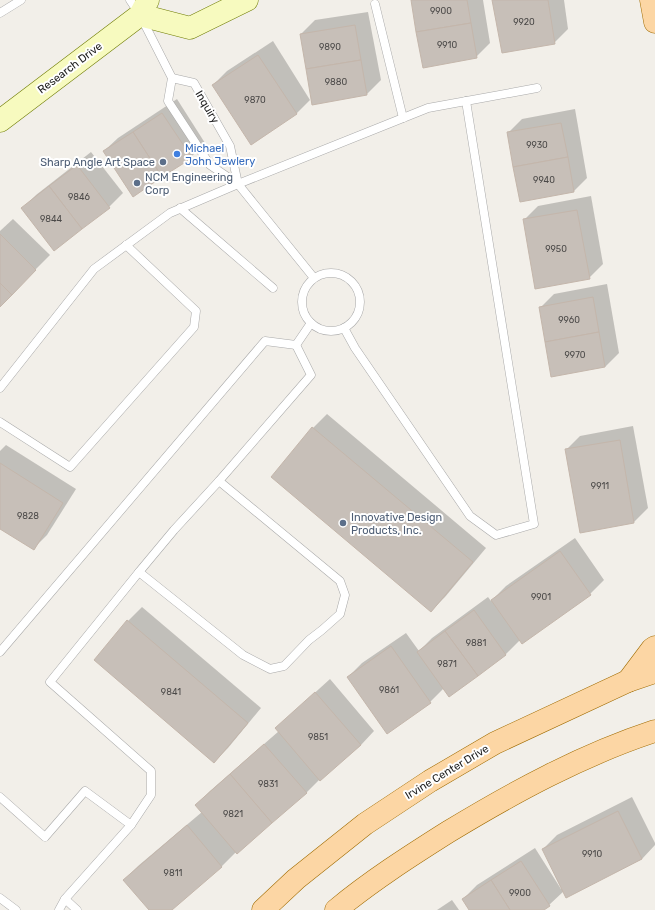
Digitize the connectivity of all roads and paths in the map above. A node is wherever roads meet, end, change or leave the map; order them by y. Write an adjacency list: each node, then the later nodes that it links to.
1 (21, 0): 6 (lane)
2 (247, 0): 5 (main road)
3 (651, 0): 7 (main road)
4 (375, 4): 11 (lane)
5 (139, 5): 8 (lane); 12 (main road, Research Drive)
6 (0, 13)
7 (655, 22)
8 (172, 78): 13 (lane); 13 (lane, Inquiry)
9 (537, 88): 10 (lane)
10 (466, 101): 11 (lane); 19 (lane)
11 (403, 118): 13 (lane)
12 (0, 121)
13 (238, 184): 14 (lane); 16 (lane)
14 (180, 208): 15 (lane); 17 (lane)
15 (126, 245): 21 (lane); 22 (lane)
16 (314, 278): 18 (lane); 19 (lane)
17 (273, 288)
18 (311, 323): 19 (lane); 20 (lane)
19 (344, 328)
20 (296, 345): 23 (lane); 26 (lane)
21 (0, 388)
22 (0, 422)
23 (219, 481): 24 (lane); 24 (lane)
24 (139, 572): 31 (lane)
25 (655, 647): 28 (main road)
26 (0, 652)
27 (655, 672): 28 (main road, Irvine Center Drive)
28 (628, 681): 37 (main road, Irvine Center Drive)
29 (655, 731): 38 (main road)
30 (0, 797): 31 (lane)
31 (131, 825): 33 (lane)
32 (0, 898): 34 (lane)
33 (65, 899): 35 (lane); 36 (lane)
34 (16, 910)
35 (59, 910)
36 (77, 910)
37 (262, 910)
38 (336, 910)

